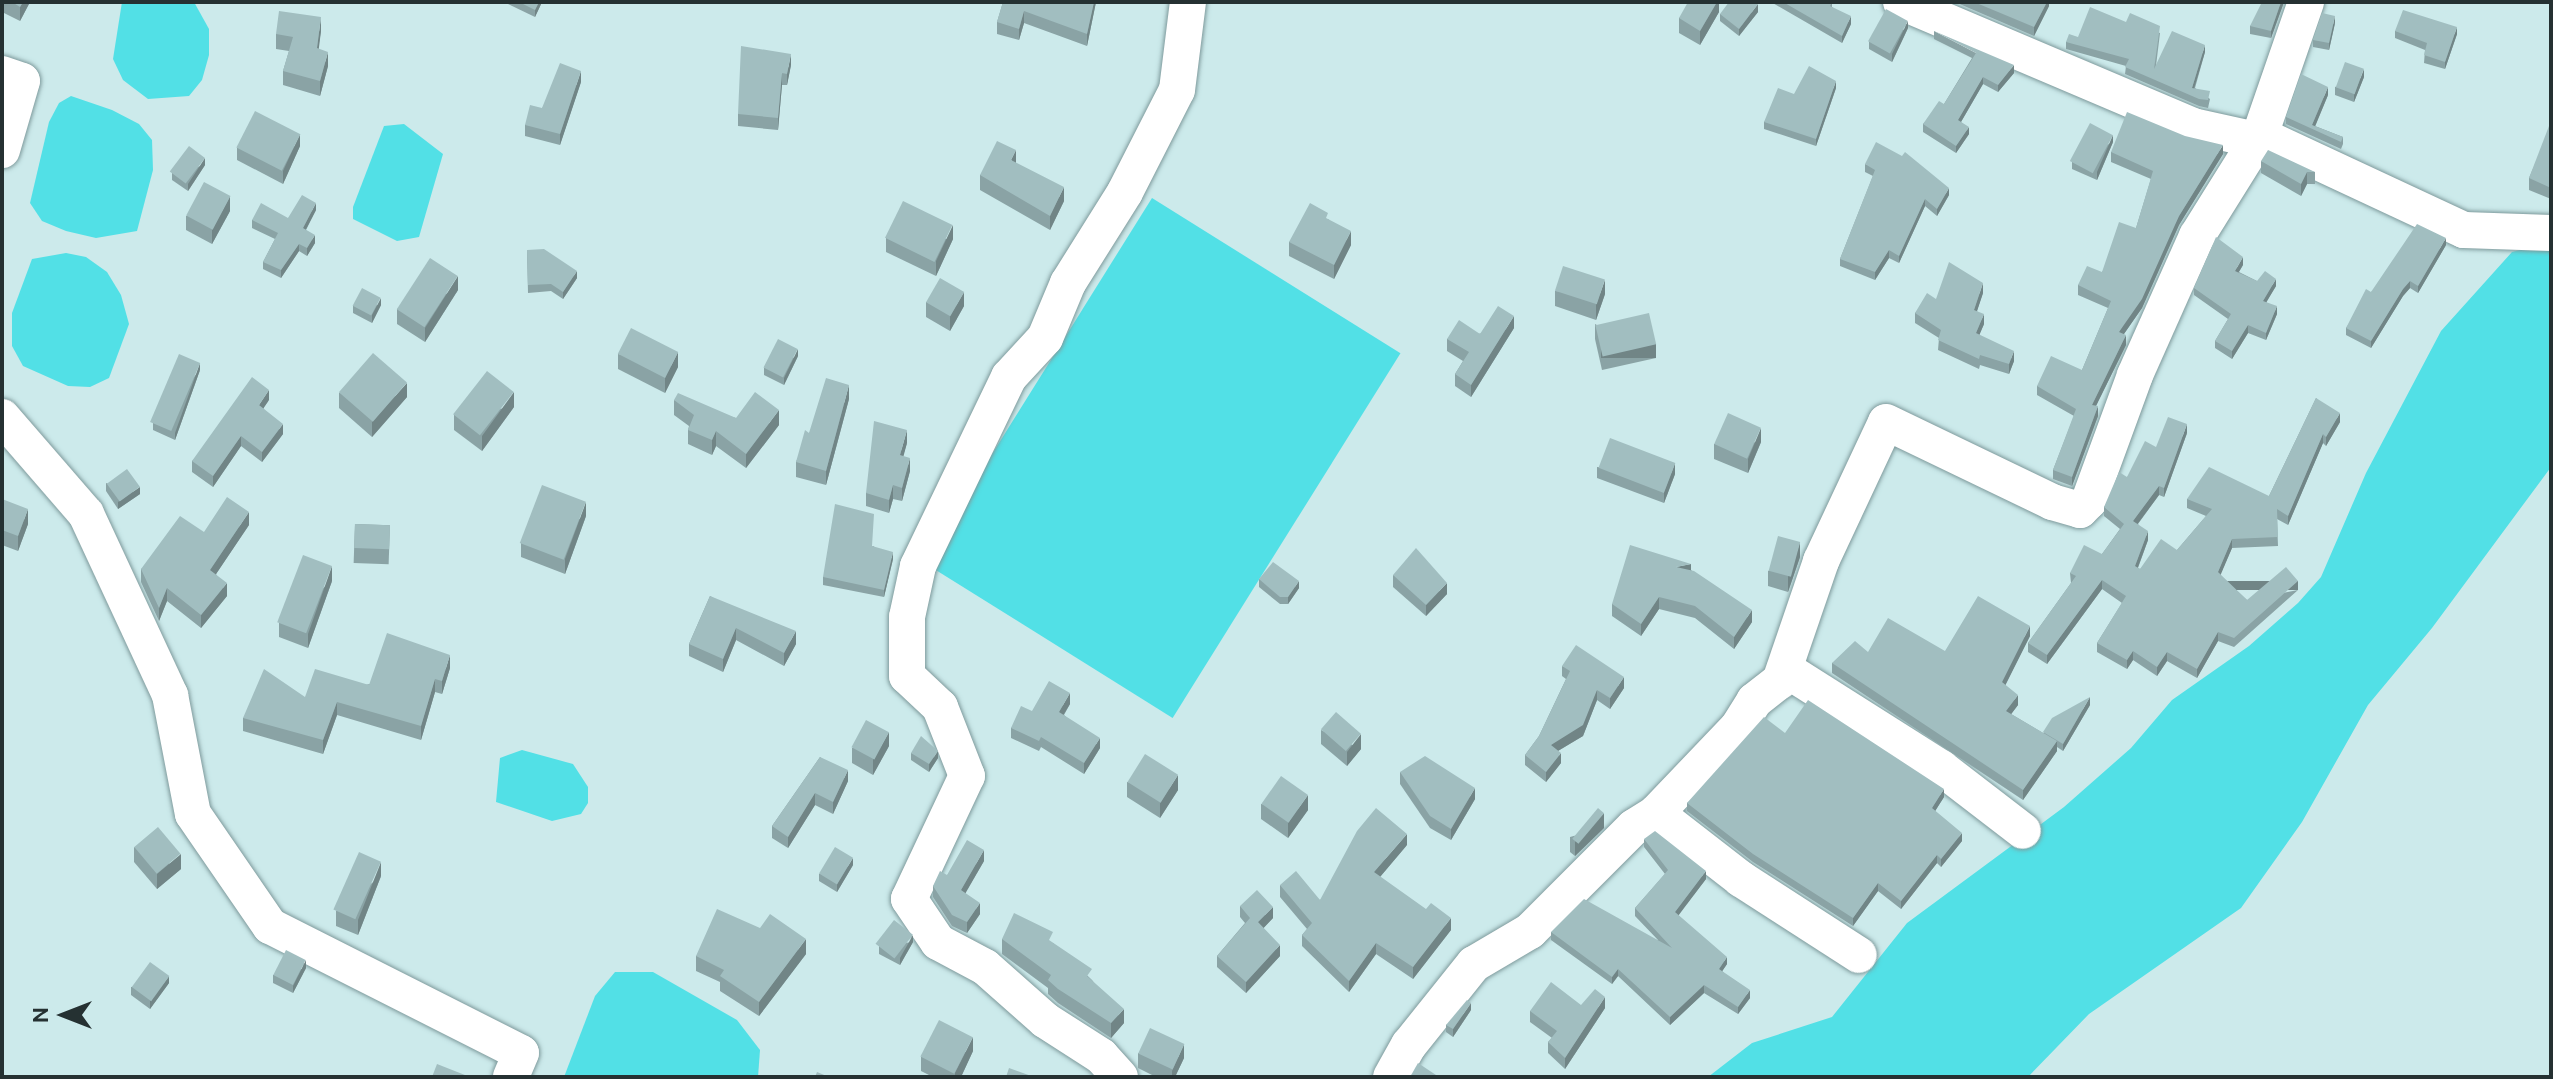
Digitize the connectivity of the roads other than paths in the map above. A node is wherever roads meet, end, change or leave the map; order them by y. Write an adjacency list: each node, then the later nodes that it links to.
1 (1188, 2): 14 (street)
2 (1901, 2): 5 (street)
3 (2306, 2): 5 (street)
4 (2, 74): 6 (street)
5 (2258, 137): 7 (street); 9 (street)
6 (2, 150)
7 (2551, 233)
8 (2, 417): 13 (street)
9 (1785, 669): 10 (street); 11 (street)
10 (1656, 813): 12 (street); 15 (street)
11 (2023, 831)
12 (1859, 955)
13 (511, 1077)
14 (1120, 1077)
15 (1391, 1077)

